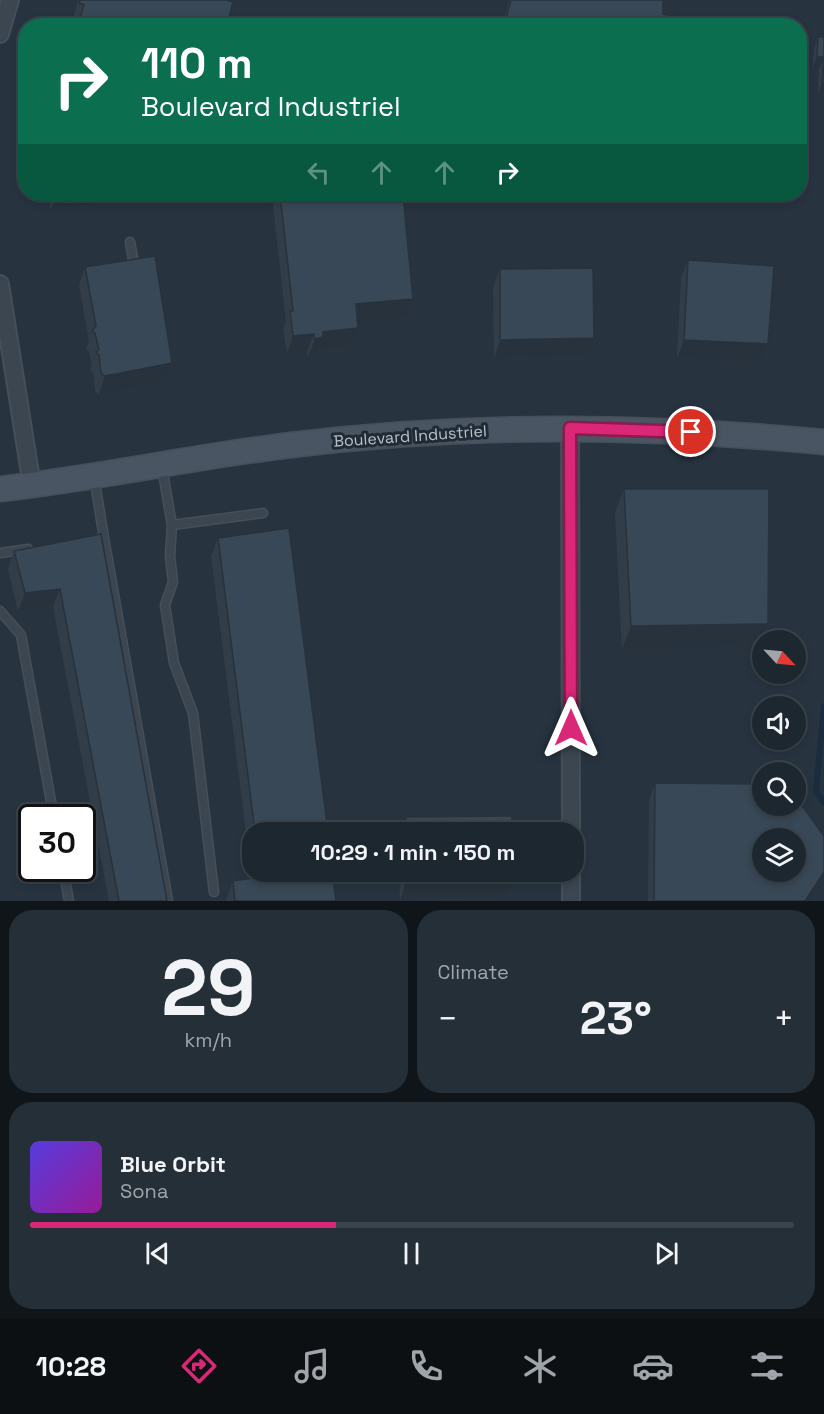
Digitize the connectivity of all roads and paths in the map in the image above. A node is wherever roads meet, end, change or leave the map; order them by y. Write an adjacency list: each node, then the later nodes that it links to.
1 (10, 0): 2 (street)
2 (0, 34)
3 (130, 242): 4 (lane)
4 (136, 276)
5 (0, 284): 10 (street)
6 (570, 428): 7 (street, Boulevard Industriel); 8 (street, Boulevard Industriel); 20 (street)
7 (824, 442)
8 (162, 464): 9 (street, Boulevard Industriel); 13 (lane)
9 (94, 476): 10 (street, Boulevard Industriel); 14 (lane)
10 (32, 486): 11 (street, Boulevard Industriel)
11 (0, 489)
12 (263, 513): 13 (lane)
13 (172, 525): 23 (lane)
14 (104, 538): 15 (lane); 25 (lane)
15 (92, 539)
16 (34, 548): 17 (lane)
17 (0, 553)
18 (0, 611): 19 (lane)
19 (51, 804)
20 (571, 822)
21 (66, 882): 24 (lane)
22 (571, 882): 26 (street)
23 (214, 892)
24 (69, 901)
25 (168, 901)
26 (571, 901)

